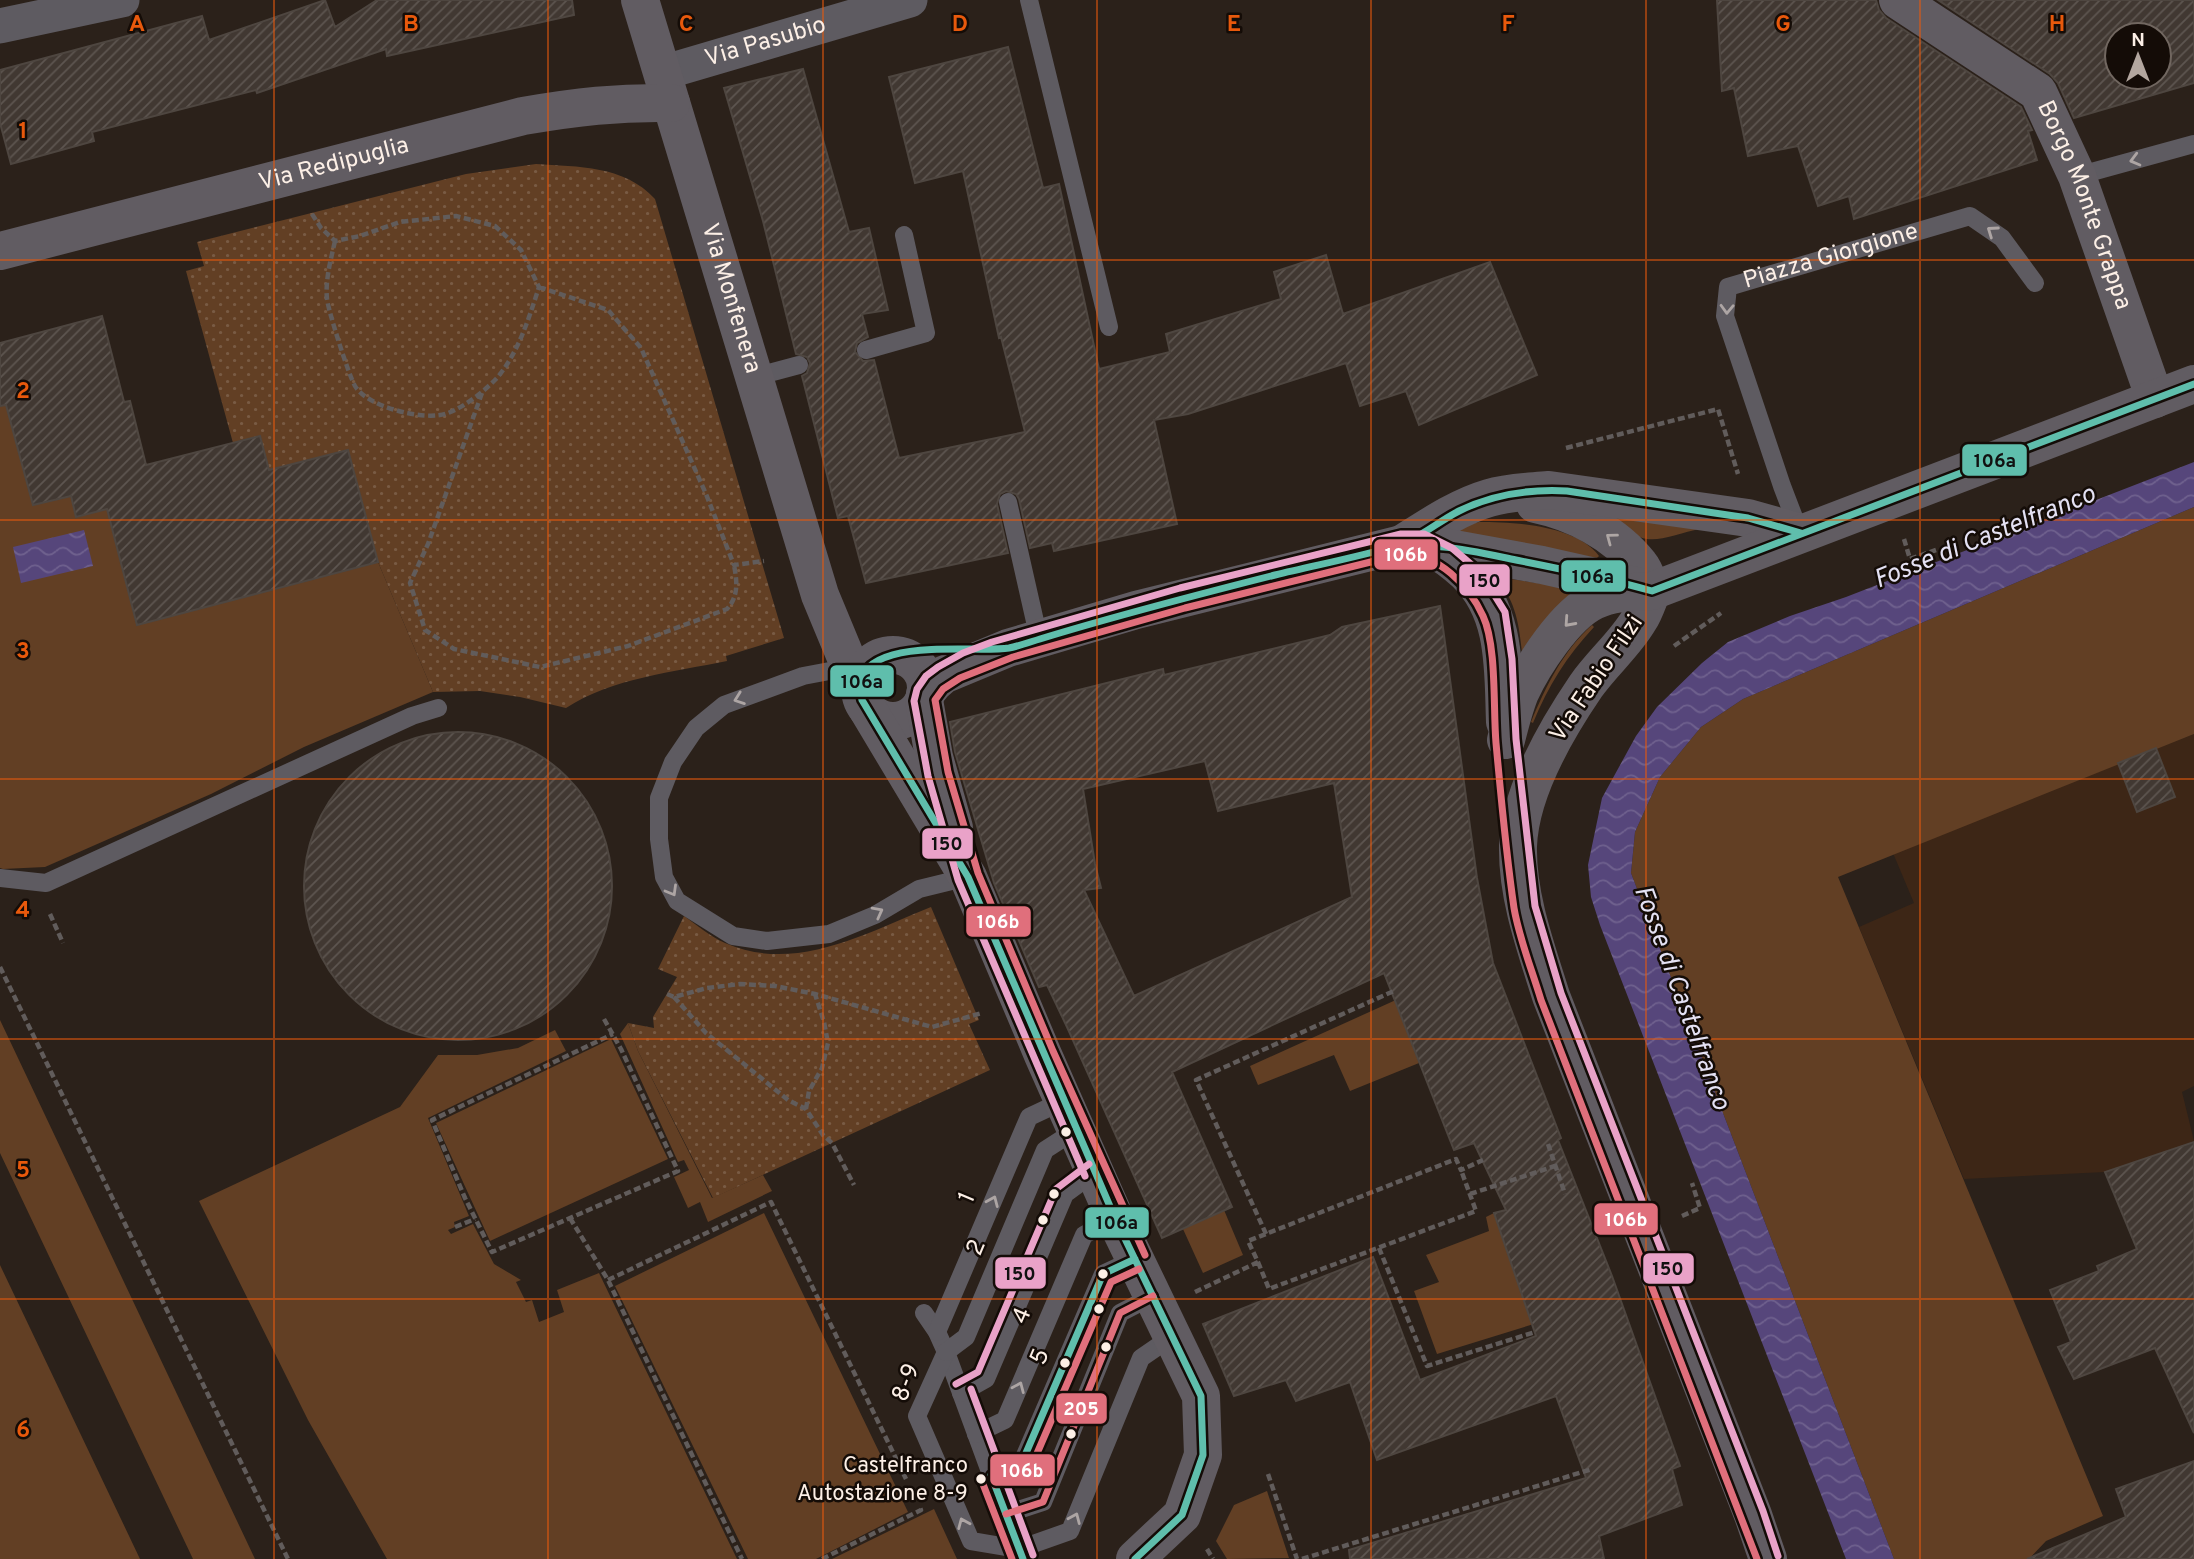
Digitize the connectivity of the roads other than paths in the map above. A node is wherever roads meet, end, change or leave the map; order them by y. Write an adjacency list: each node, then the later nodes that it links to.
1 (122, 0): 6 (street)
2 (640, 0): 7 (street, Via Monfenera)
3 (910, 0): 7 (street, Via Pasubio)
4 (1029, 0): 13 (lane)
5 (1898, 0): 9 (street, Borgo Monte Grappa)
6 (0, 26)
7 (666, 88): 11 (street, Via Redipuglia); 16 (street, Via Monfenera)
8 (2194, 144): 9 (lane, one-way to 9)
9 (2077, 176): 18 (street, Borgo Monte Grappa)
10 (904, 235): 14 (lane)
11 (0, 251)
12 (2035, 283): 21 (lane, Piazza Giorgione, one-way to 21)
13 (1110, 327)
14 (866, 349)
15 (799, 365): 16 (lane)
16 (754, 377): 25 (street, Via Monfenera)
17 (2194, 384): 18 (street)
18 (2155, 399): 21 (street)
19 (1486, 499): 21 (street); 22 (street); 23 (street, one-way to 19)
20 (1008, 502): 24 (lane)
21 (1801, 533): 23 (street)
22 (1412, 544): 23 (street); 24 (street); 28 (street)
23 (1652, 591): 28 (street, one-way to 28); 29 (street, Via Fabio Filzi)
24 (1024, 644): 25 (street); 26 (street)
25 (873, 673): 26 (street); 26 (street); 30 (street, Via Monfenera); 30 (lane, one-way to 30)
26 (924, 697): 30 (street)
27 (438, 708): 31 (lane)
28 (1506, 740): 29 (street)
29 (1518, 846): 47 (street, Via Fabio Filzi)
30 (968, 877): 32 (street)
31 (0, 878)
32 (1070, 1116): 33 (street); 38 (lane, 1, one-way to 32); 40 (lane, 2)
33 (1095, 1172): 34 (street); 41 (lane)
34 (1115, 1218): 35 (street); 42 (lane, 4, one-way to 34)
35 (1135, 1259): 36 (street); 43 (lane, 5)
36 (1171, 1295): 39 (street); 44 (lane)
37 (924, 1313): 38 (lane)
38 (937, 1332): 40 (lane)
39 (1173, 1336): 45 (lane, one-way to 39); 46 (street)
40 (946, 1352): 41 (lane); 45 (lane, 8-9, one-way to 40)
41 (961, 1393): 42 (lane)
42 (976, 1434): 43 (lane)
43 (991, 1475): 44 (lane)
44 (1006, 1514): 45 (lane)
45 (1021, 1554)
46 (1135, 1559)
47 (1768, 1559)

